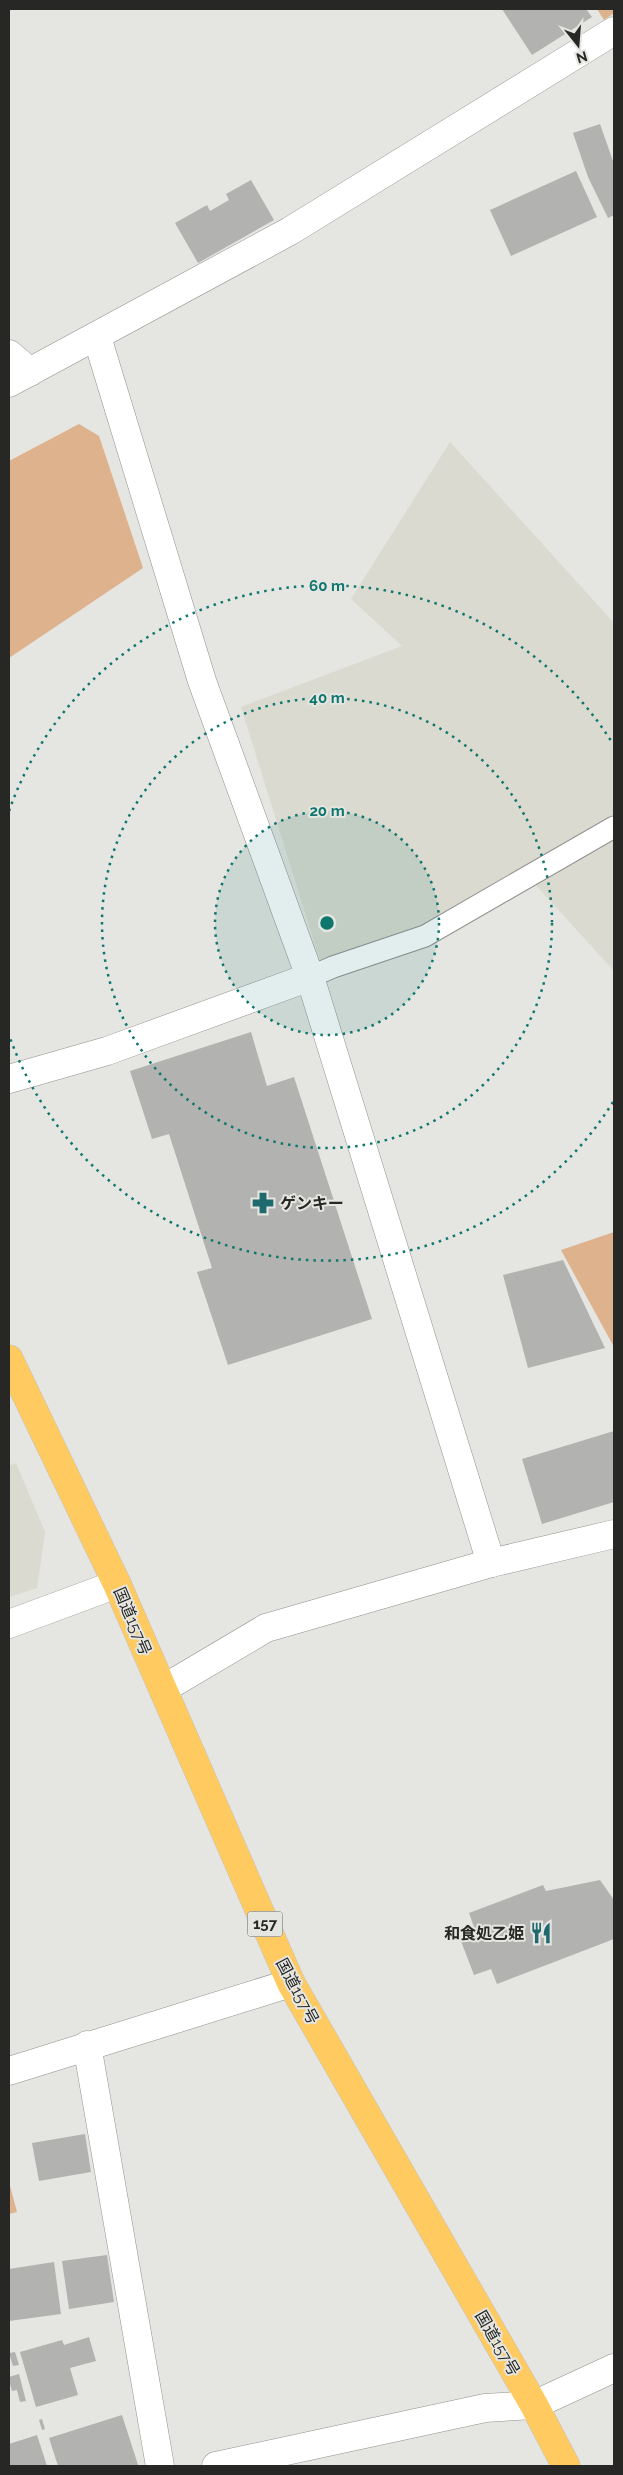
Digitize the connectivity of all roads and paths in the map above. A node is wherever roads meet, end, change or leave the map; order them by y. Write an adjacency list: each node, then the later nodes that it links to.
1 (614, 31): 2 (street)
2 (97, 337): 4 (street); 6 (street)
3 (9, 354): 4 (street)
4 (19, 377)
5 (614, 827): 6 (lane)
6 (310, 977): 7 (street); 10 (street)
7 (9, 1079)
8 (9, 1359): 11 (highway, 国道157号 / 157)
9 (614, 1534): 10 (street)
10 (491, 1563): 13 (street)
11 (117, 1584): 12 (street); 13 (highway, 国道157号 / 157)
12 (9, 1624)
13 (163, 1689): 14 (highway, 国道157号 / 157)
14 (291, 1983): 15 (street); 18 (highway, 国道157号 / 157)
15 (87, 2045): 16 (street); 19 (street)
16 (9, 2070)
17 (614, 2368): 18 (street)
18 (534, 2405): 20 (street); 21 (highway, 国道157号 / 157)
19 (160, 2466)
20 (216, 2466)
21 (566, 2466)

